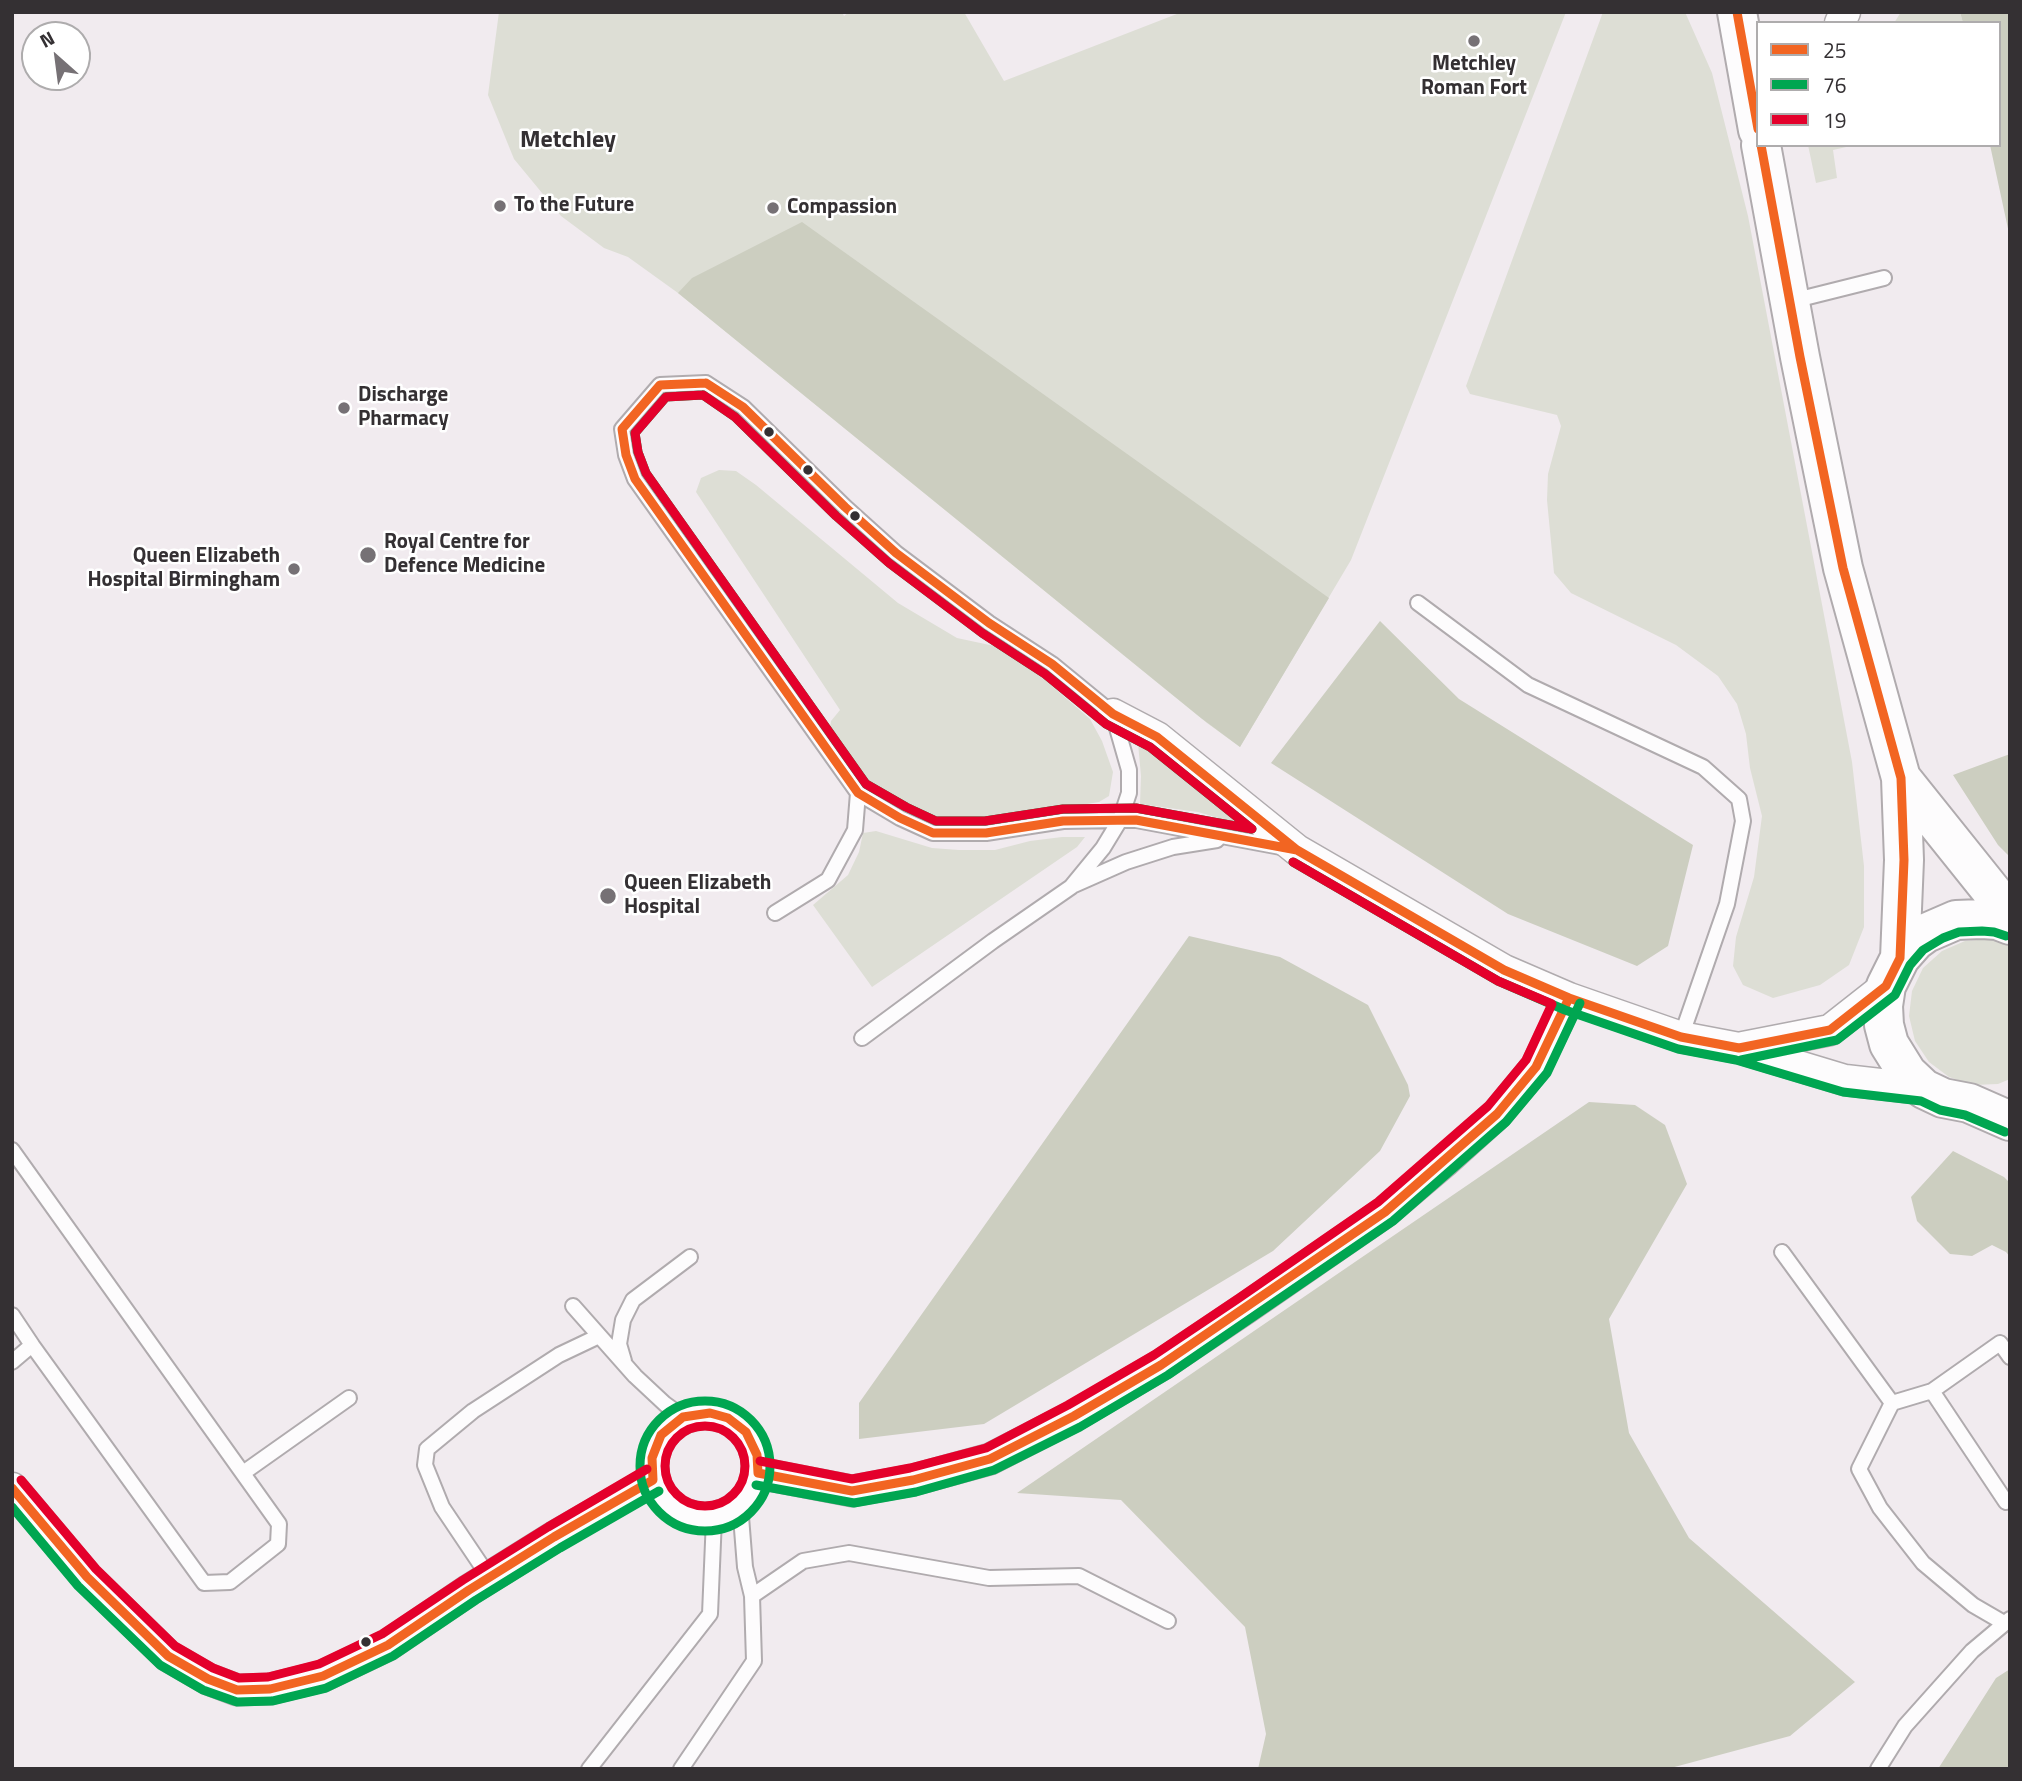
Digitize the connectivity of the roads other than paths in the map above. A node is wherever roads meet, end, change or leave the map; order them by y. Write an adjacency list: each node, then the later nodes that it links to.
1 (1737, 12): 2 (street)
2 (1753, 77): 3 (street)
3 (1756, 109)
4 (1761, 147): 6 (street)
5 (1884, 278): 6 (lane)
6 (1791, 302): 9 (street)
7 (1418, 603): 20 (lane)
8 (1113, 714): 10 (lane); 11 (lane); 13 (street)
9 (1901, 778): 16 (street); 18 (street)
10 (858, 793): 11 (lane); 15 (lane)
11 (1120, 820): 12 (lane); 14 (lane)
12 (1229, 838): 13 (lane); 14 (lane)
13 (1297, 850): 19 (street)
14 (1070, 887): 21 (lane)
15 (775, 913)
16 (2010, 914)
17 (2010, 925): 18 (street)
18 (1893, 972): 22 (street); 23 (street)
19 (1569, 998): 20 (street); 42 (street)
20 (1681, 1037): 22 (street)
21 (862, 1038)
22 (1739, 1048): 23 (street)
23 (1924, 1089): 25 (street)
24 (2010, 1097): 25 (street)
25 (1969, 1103): 26 (street)
26 (2010, 1121)
27 (12, 1150): 41 (lane)
28 (1782, 1252): 39 (lane)
29 (690, 1257): 36 (lane)
30 (573, 1306): 32 (lane)
31 (12, 1315): 33 (lane)
32 (600, 1336): 36 (lane); 48 (lane)
33 (32, 1345): 35 (lane); 41 (lane)
34 (2010, 1357): 37 (lane)
35 (12, 1362)
36 (625, 1366): 40 (lane)
37 (1932, 1391): 39 (lane); 45 (lane)
38 (349, 1398): 41 (lane)
39 (1892, 1403): 51 (lane)
40 (683, 1418): 42 (street); 43 (street)
41 (243, 1473)
42 (758, 1473): 46 (street)
43 (653, 1480): 47 (street); 48 (street)
44 (12, 1488): 48 (street)
45 (2010, 1500)
46 (740, 1504): 47 (street); 49 (lane)
47 (714, 1518): 52 (lane)
48 (489, 1577)
49 (751, 1596): 50 (lane); 53 (lane)
50 (1168, 1621)
51 (2007, 1621): 54 (lane)
52 (589, 1769)
53 (681, 1769)
54 (1878, 1769)

